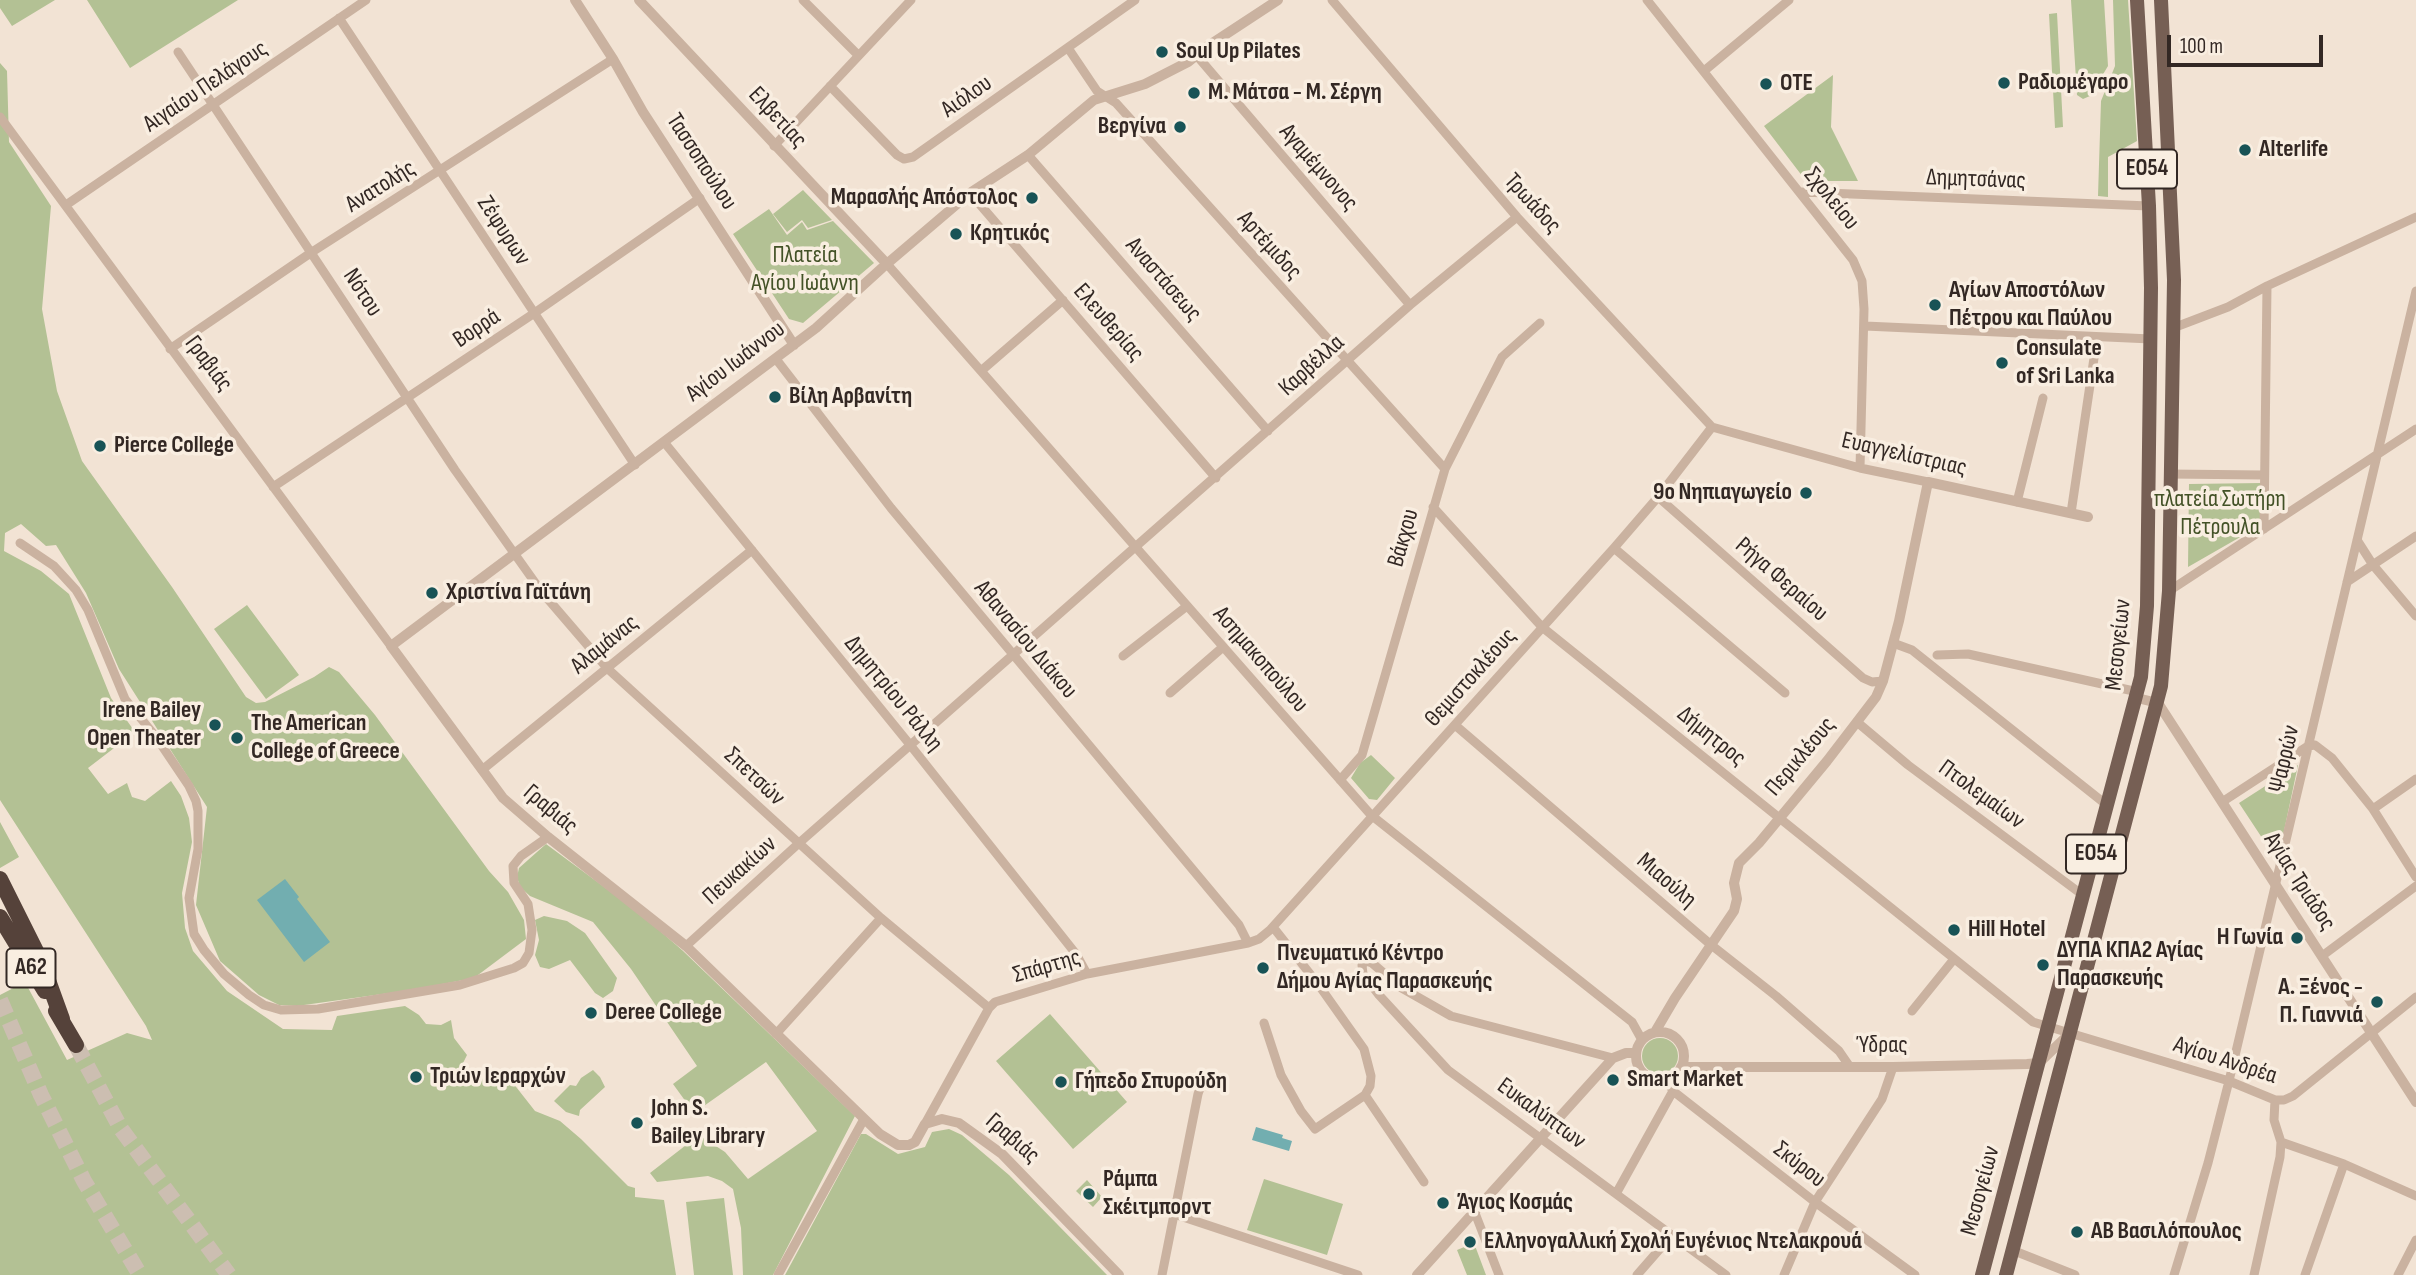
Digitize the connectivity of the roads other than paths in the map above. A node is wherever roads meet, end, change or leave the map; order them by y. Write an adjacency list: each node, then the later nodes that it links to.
1 (366, 0): 13 (street, Αιγαίου Πελάγους)
2 (575, 0): 18 (street, Τασσοπούλου)
3 (639, 0): 24 (street, Ελβετίας)
4 (803, 0): 16 (street)
5 (911, 0): 16 (street)
6 (1135, 0): 14 (street, Αιόλου)
7 (1278, 0): 17 (street, Αγίου Ιωάννου)
8 (1332, 0): 33 (street, Τρωάδος)
9 (1647, 0): 19 (street, Σχολείου)
10 (1789, 0): 19 (street)
11 (2137, 0): 31 (main road, Μεσογείων / ΕΟ54)
12 (2161, 0): 43 (main road, Μεσογείων / ΕΟ54)
13 (339, 18): 22 (street, Αιγαίου Πελάγους); 26 (street, Ζέφυρων)
14 (1069, 47): 20 (street, Αιόλου); 21 (street, Αρτέμιδος)
15 (178, 52): 22 (street, Νότου)
16 (859, 55): 20 (street)
17 (1198, 57): 21 (street, Αγίου Ιωάννου); 39 (street, Αγαμέμνονος)
18 (613, 59): 26 (street, Ανατολής); 29 (street, Τασσοπούλου)
19 (1704, 71): 27 (street, Σχολείου)
20 (830, 86): 24 (street)
21 (1106, 97): 25 (street, Αγίου Ιωάννου); 49 (street, Αρτέμιδος)
22 (213, 105): 30 (street, Αιγαίου Πελάγους); 34 (street, Νότου)
23 (0, 117): 30 (street, Γραβιάς)
24 (774, 146): 35 (street, Ελβετίας)
25 (1028, 155): 28 (street, Αγίου Ιωάννου); 56 (street, Αναστάσεως)
26 (441, 171): 34 (street, Ανατολής); 40 (street, Ζέφυρων)
27 (1802, 192): 31 (street, Δημητσάνας); 42 (street, Σχολείου)
28 (970, 193): 35 (street, Αγίου Ιωάννου); 38 (street, Ελευθερίας)
29 (700, 198): 40 (street, Βορρά); 46 (street, Τασσοπούλου)
30 (66, 205): 47 (street, Γραβιάς)
31 (2149, 206): 45 (main road, Μεσογείων / ΕΟ54)
32 (2416, 217): 36 (street)
33 (1517, 218): 39 (street, Καρβέλλα); 53 (street, Τρωάδος)
34 (312, 252): 47 (street, Ανατολής); 52 (street, Νότου)
35 (887, 264): 46 (street, Αγίου Ιωάννου); 50 (street, Ασημακοπούλου)
36 (2267, 286): 43 (street); 65 (street)
37 (2416, 291): 55 (street, Ψαρρών)
38 (1063, 300): 50 (street); 67 (street, Ελευθερίας)
39 (1410, 304): 49 (street, Καρβέλλα)
40 (533, 314): 52 (street, Βορρά); 60 (street, Ζέφυρων)
41 (1540, 323): 63 (street, Βάκχου)
42 (1865, 326): 44 (street); 62 (street, Σχολείου)
43 (2173, 328): 64 (main road, Μεσογείων / ΕΟ54)
44 (2097, 338): 45 (street); 73 (street)
45 (2151, 339): 99 (main road, Μεσογείων / ΕΟ54)
46 (794, 345): 48 (street, Αγίου Ιωάννου)
47 (170, 349): 69 (street, Γραβιάς)
48 (776, 359): 58 (street, Αγίου Ιωάννου); 92 (street, Αθανασίου Διάκου)
49 (1347, 362): 56 (street, Καρβέλλα); 63 (street, Αρτέμιδος)
50 (981, 371): 79 (street, Ασημακοπούλου)
51 (2043, 398): 71 (street)
52 (408, 399): 69 (street, Βορρά); 82 (street, Νότου)
53 (1712, 427): 62 (street, Ευαγγελίστριας); 70 (street, Θεμιστοκλέους)
54 (2416, 429): 57 (street)
55 (2383, 430): 57 (street); 59 (street, Ψαρρών)
56 (1268, 431): 67 (street, Καρβέλλα)
57 (2398, 441): 59 (street)
58 (664, 442): 60 (street, Αγίου Ιωάννου); 81 (street, Δημητρίου Ράλλη)
59 (2378, 454): 61 (street); 66 (street, Ψαρρών)
60 (635, 465): 82 (street, Αγίου Ιωάννου)
61 (2360, 466): 66 (street); 75 (street)
62 (1860, 468): 68 (street, Ευαγγελίστριας)
63 (1445, 469): 72 (street, Βάκχου)
64 (2169, 474): 65 (street); 85 (main road, Μεσογείων / ΕΟ54)
65 (2263, 475): 75 (street)
66 (2372, 477): 77 (street, Ψαρρών)
67 (1216, 478): 79 (street, Καρβέλλα)
68 (1928, 482): 71 (street, Ευαγγελίστριας); 89 (street, Περικλέους)
69 (273, 487): 90 (street, Γραβιάς)
70 (1658, 497): 80 (street, Θεμιστοκλέους); 96 (street, Ρήγα Φεραίου)
71 (2017, 502): 73 (street, Ευαγγελίστριας)
72 (1433, 507): 88 (street, Δήμητρος); 107 (street, Βάκχου)
73 (2071, 513): 74 (street, Ευαγγελίστριας)
74 (2088, 517)
75 (2264, 528): 85 (street)
76 (2416, 536): 83 (street)
77 (2357, 540): 83 (street); 84 (street, Ψαρρών)
78 (20, 543): 113 (street)
79 (1136, 548): 86 (street, Ασημακοπούλου); 92 (street, Πευκακίων)
80 (1614, 548): 88 (street, Θεμιστοκλέους); 98 (street)
81 (752, 550): 95 (street, Αλαμάνας); 103 (street, Δημητρίου Ράλλη)
82 (514, 554): 90 (street, Αγίου Ιωάννου); 95 (street, Σπετσών)
83 (2373, 565): 84 (street); 87 (street)
84 (2347, 582): 104 (street, Ψαρρών)
85 (2169, 590): 100 (main road, Μεσογείων / ΕΟ54)
86 (1187, 606): 91 (street, Ασημακοπούλου); 94 (street)
87 (2416, 616)
88 (1542, 627): 102 (street, Θεμιστοκλέους); 112 (street, Δήμητρος)
89 (1893, 643): 96 (street, Περικλέους); 109 (street)
90 (391, 646): 105 (street, Γραβιάς)
91 (1223, 647): 97 (street); 107 (street, Ασημακοπούλου)
92 (1013, 655): 103 (street, Πευκακίων); 123 (street, Αθανασίου Διάκου)
93 (1937, 655): 99 (street)
94 (1122, 656)
95 (608, 669): 105 (street, Αλαμάνας); 114 (street, Σπετσών)
96 (1883, 681): 101 (street, Περικλέους)
97 (1170, 693)
98 (1785, 693)
99 (2138, 695): 100 (street); 109 (main road, Μεσογείων / ΕΟ54)
100 (2158, 703): 108 (street, Αγίας Τριάδος); 137 (main road, Μεσογείων / ΕΟ54)
101 (1857, 722): 112 (street, Περικλέους); 119 (street, Πτολεμαίων)
102 (1455, 725): 111 (street, Θεμιστοκλέους); 124 (street, Μιαούλη)
103 (911, 746): 114 (street, Πευκακίων); 128 (street, Δημητρίου Ράλλη)
104 (2308, 746): 108 (street); 110 (street); 117 (street, Ψαρρών)
105 (482, 770): 113 (street, Γραβιάς)
106 (2416, 779): 110 (street)
107 (1340, 780): 111 (street, Ασημακοπούλου)
108 (2222, 802): 117 (street, Αγίας Τριάδος)
109 (2108, 806): 119 (main road, Μεσογείων / ΕΟ54)
110 (2373, 809): 115 (street)
111 (1371, 815): 122 (street, Θεμιστοκλέους); 139 (street, Ασημακοπούλου)
112 (1780, 816): 124 (street, Περικλέους); 127 (street, Δήμητρος)
113 (548, 837): 125 (street, Γραβιάς)
114 (798, 844): 121 (street, Σπετσών); 125 (street, Πευκακίων)
115 (2416, 877)
116 (0, 879): 132 (highway)
117 (2276, 885): 126 (street, Αγίας Τριάδος); 148 (street, Ψαρρών)
118 (2416, 886): 126 (street)
119 (2084, 896): 134 (main road, Μεσογείων / ΕΟ54)
120 (0, 917): 132 (highway, Α62)
121 (881, 918): 130 (street, Σπετσών); 138 (street)
122 (1273, 927): 123 (street, Θεμιστοκλέους); 151 (street)
123 (1248, 943): 128 (street, Σπάρτης)
124 (1710, 944): 135 (street, Περικλέους); 145 (street, Μιαούλη)
125 (685, 946): 138 (street, Γραβιάς)
126 (2322, 956): 136 (street, Αγίας Τριάδος)
127 (1954, 959): 131 (street); 134 (street, Δήμητρος)
128 (1087, 974): 130 (street, Σπάρτης)
129 (2416, 997): 136 (street, Αγίου Ανδρέα)
130 (989, 1008): 155 (street, Σπάρτης)
131 (1912, 1011)
132 (62, 1019): 140 (highway, Α62)
133 (1264, 1023): 151 (street)
134 (2049, 1027): 137 (street, Αγίου Ανδρέα); 143 (main road, Μεσογείων / ΕΟ54)
135 (1655, 1032): 139 (street); 144 (street)
136 (2371, 1032): 152 (street, Αγίου Ανδρέα); 153 (street, Αγίας Τριάδος)
137 (2070, 1033): 143 (street); 148 (street, Αγίου Ανδρέα); 167 (main road, Μεσογείων / ΕΟ54)
138 (776, 1034): 154 (street, Γραβιάς)
139 (1642, 1040): 141 (street)
140 (76, 1045)
141 (1636, 1053): 142 (street); 147 (street)
142 (1613, 1058): 156 (street); 156 (street, Ευκαλύπτων)
143 (2039, 1063): 146 (street, Ύδρας); 178 (main road, Μεσογείων / ΕΟ54)
144 (1681, 1067): 145 (street, Ύδρας); 147 (street)
145 (1850, 1067): 146 (street, Ύδρας)
146 (1893, 1067): 162 (street)
147 (1665, 1079): 150 (street, Σκύρου)
148 (2229, 1081): 152 (street, Αγίου Ανδρέα); 181 (street, Ψαρρών)
149 (1202, 1083): 164 (street)
150 (1673, 1091): 160 (street); 162 (street, Σκύρου)
151 (1365, 1095): 159 (street)
152 (2275, 1100): 157 (street)
153 (2416, 1102)
154 (864, 1119): 155 (street, Γραβιάς); 168 (street)
155 (925, 1124): 169 (street, Γραβιάς)
156 (1541, 1140): 160 (street, Ευκαλύπτων); 163 (street)
157 (2281, 1142): 158 (street); 182 (street)
158 (2344, 1164): 161 (street); 183 (street)
159 (1424, 1182)
160 (1616, 1192): 165 (street, Ευκαλύπτων)
161 (2416, 1196)
162 (1815, 1202): 176 (street); 177 (street, Σκύρου)
163 (1475, 1213): 172 (street); 173 (street)
164 (1174, 1214): 170 (street); 171 (street)
165 (1672, 1235): 174 (street); 175 (street, Ευκαλύπτων)
166 (2416, 1240): 184 (street)
167 (2012, 1250): 179 (main road, Μεσογείων / ΕΟ54); 180 (street)
168 (778, 1275)
169 (1119, 1275)
170 (1162, 1275)
171 (1357, 1275)
172 (1417, 1275)
173 (1499, 1275)
174 (1637, 1275)
175 (1726, 1275)
176 (1784, 1275)
177 (1915, 1275)
178 (1982, 1275)
179 (2006, 1275)
180 (2075, 1275)
181 (2174, 1275)
182 (2254, 1275)
183 (2305, 1275)
184 (2398, 1275)

